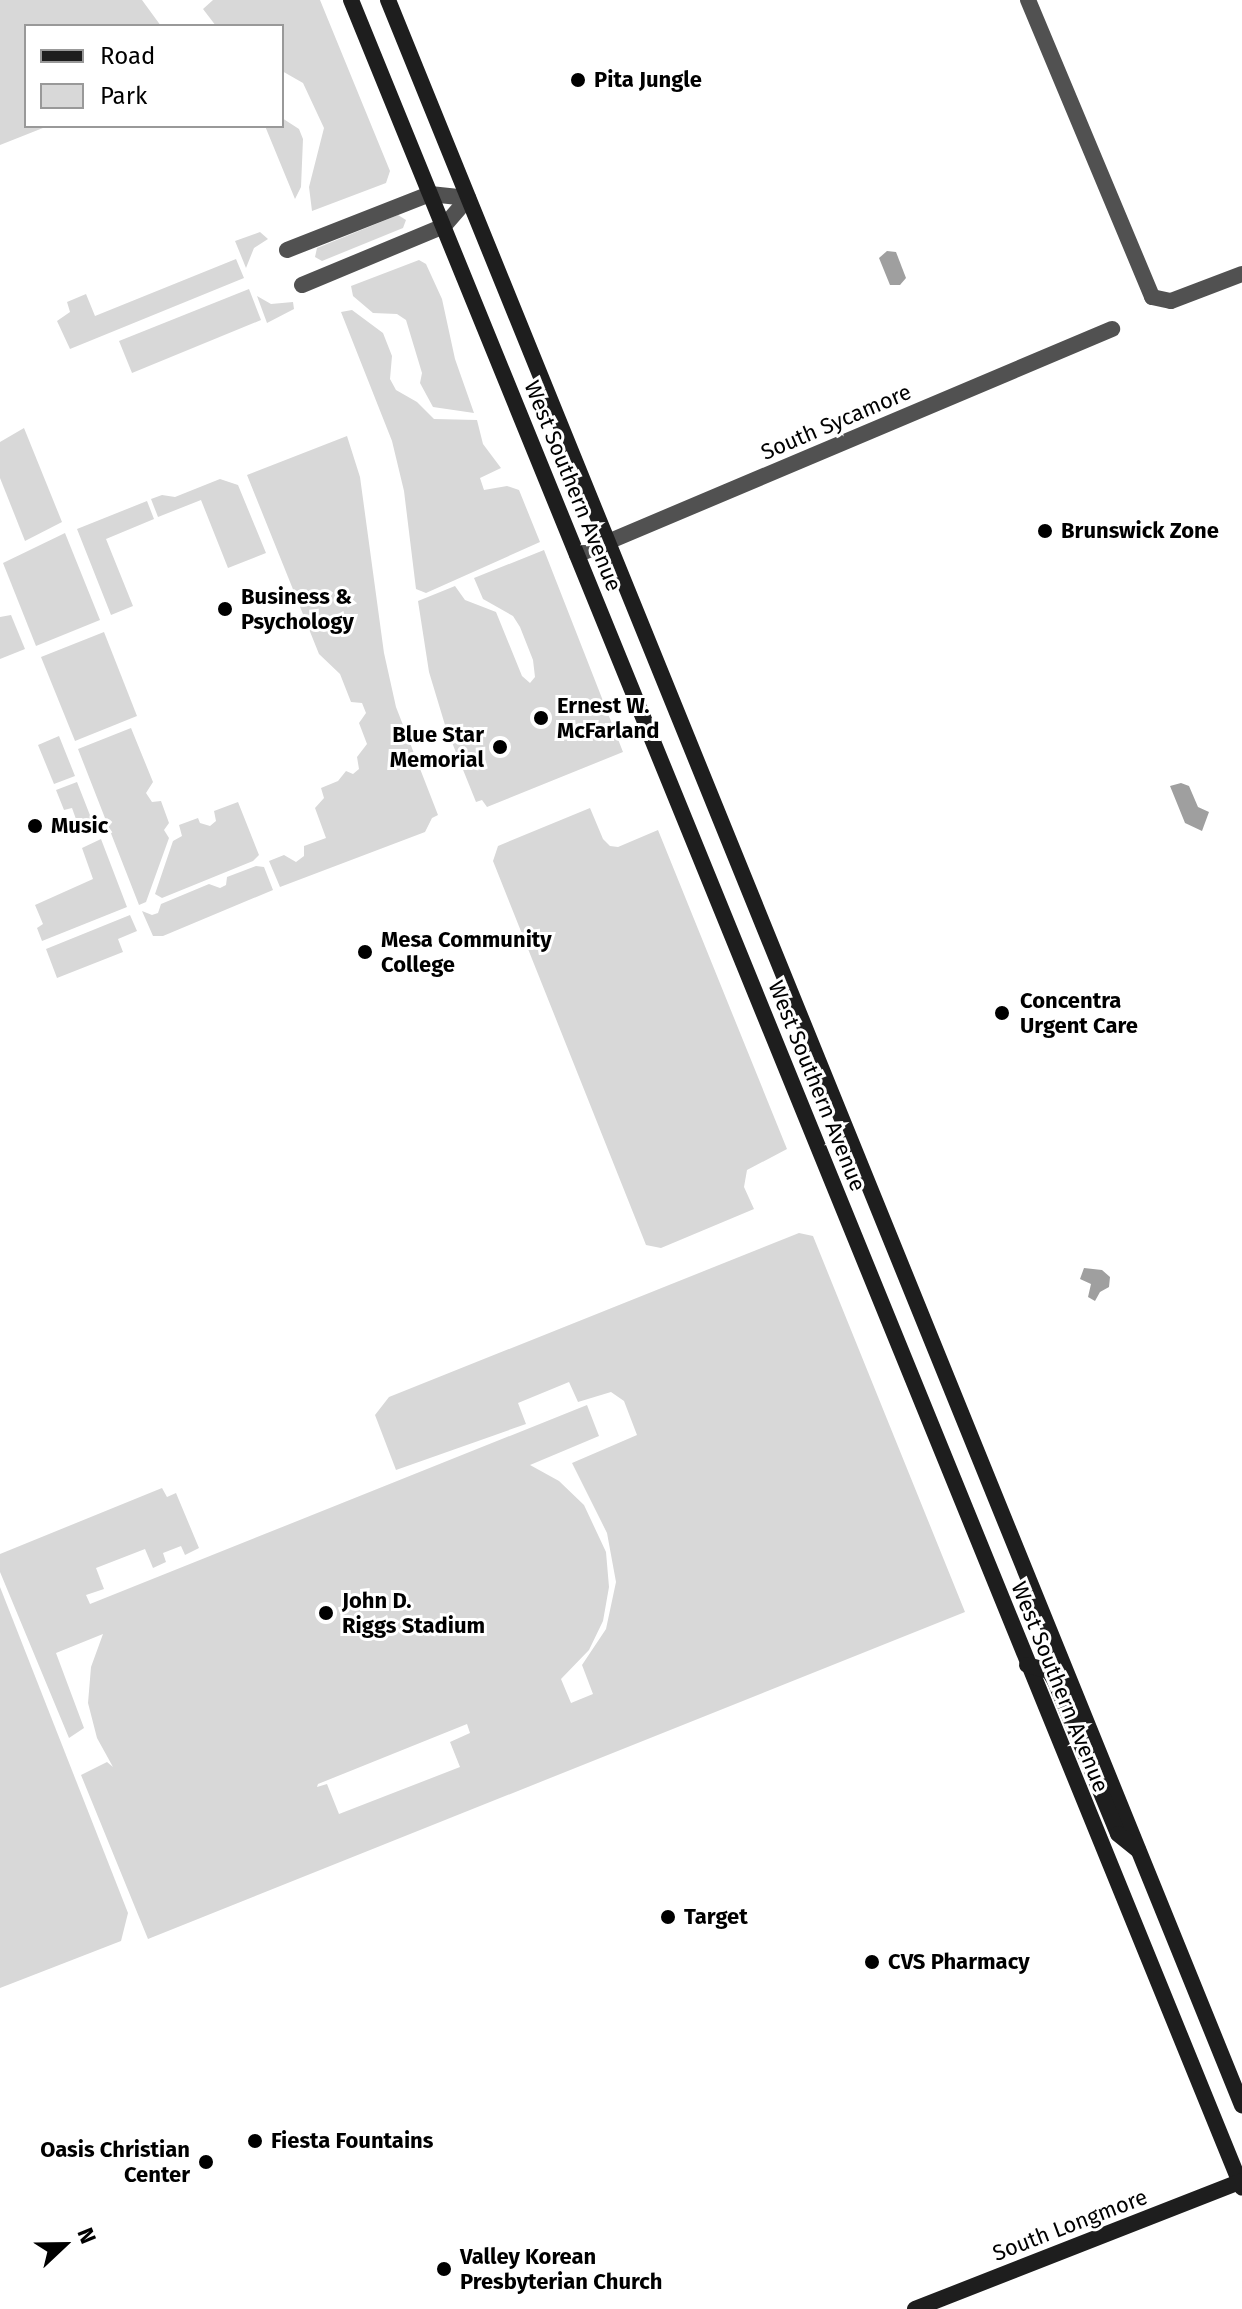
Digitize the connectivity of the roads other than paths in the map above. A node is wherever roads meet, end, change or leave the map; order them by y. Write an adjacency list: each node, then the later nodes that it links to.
1 (351, 0): 4 (main road, West Southern Avenue)
2 (388, 0): 5 (main road, West Southern Avenue)
3 (1028, 0): 8 (street)
4 (430, 194): 5 (street); 6 (main road, West Southern Avenue); 7 (street)
5 (468, 198): 6 (street); 11 (main road, West Southern Avenue)
6 (444, 226): 9 (street); 12 (main road, West Southern Avenue)
7 (287, 250)
8 (1242, 274)
9 (302, 285)
10 (1112, 329): 11 (street, South Sycamore)
11 (607, 543): 12 (street, South Sycamore); 14 (main road, West Southern Avenue)
12 (577, 555): 13 (main road, West Southern Avenue)
13 (1027, 1665): 14 (main road); 16 (main road, West Southern Avenue)
14 (1140, 1851): 15 (main road, West Southern Avenue)
15 (1242, 2105)
16 (1241, 2184): 17 (main road, South Longmore)
17 (915, 2309)

